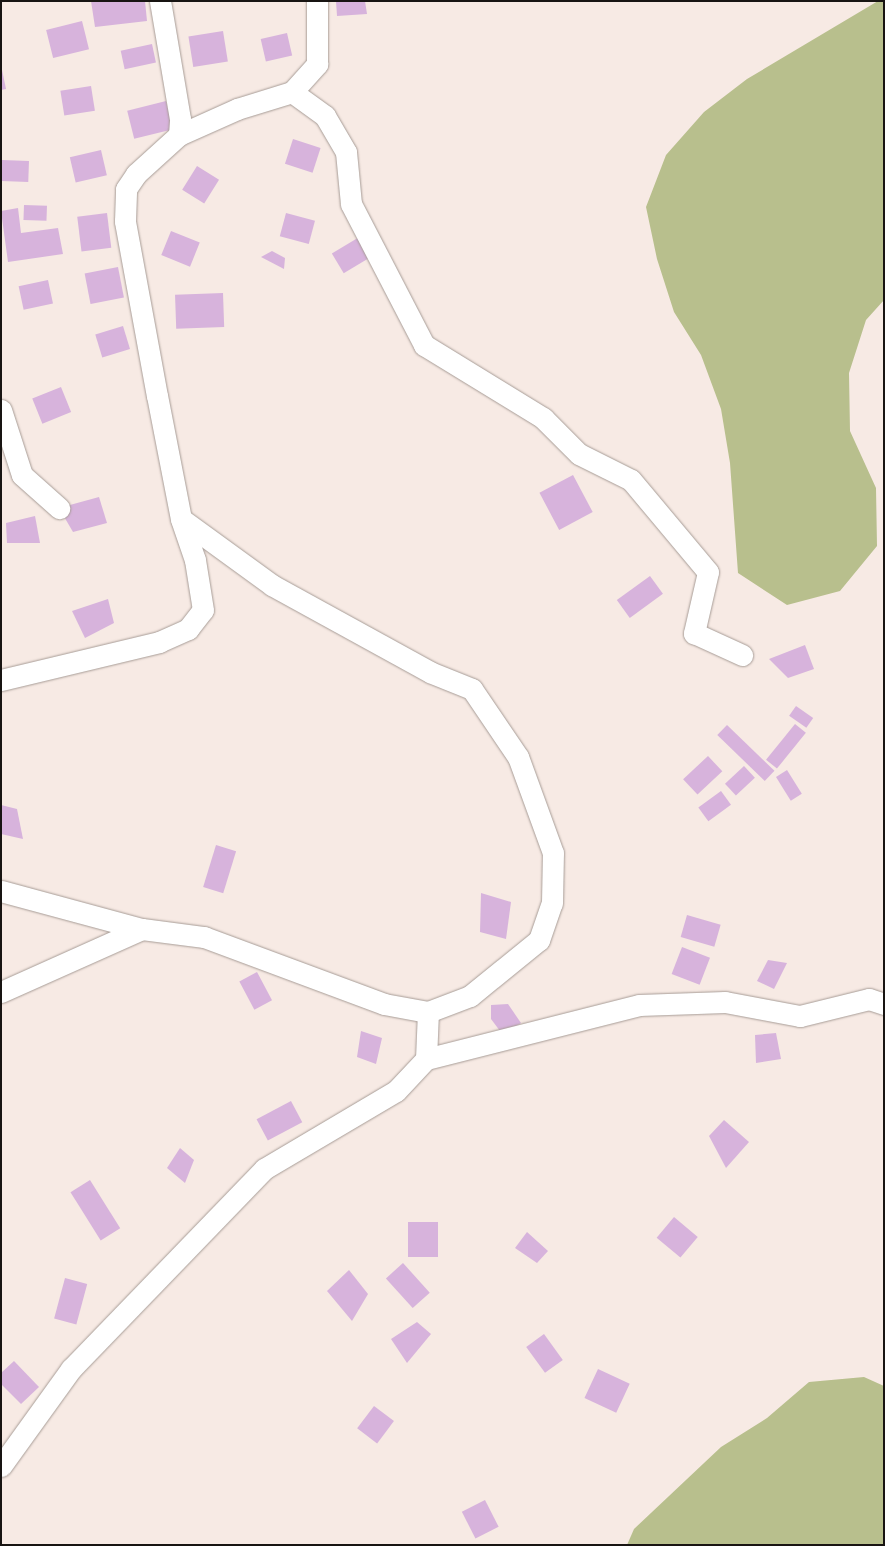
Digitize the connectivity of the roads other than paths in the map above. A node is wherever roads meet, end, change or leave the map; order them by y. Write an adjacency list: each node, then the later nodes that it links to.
1 (160, 1): 4 (street)
2 (317, 1): 3 (street)
3 (292, 92): 4 (street); 8 (street)
4 (179, 135): 7 (street)
5 (1, 410): 6 (street)
6 (59, 508)
7 (181, 519): 9 (street); 14 (street)
8 (742, 655)
9 (1, 680)
10 (1, 891): 11 (street)
11 (142, 929): 12 (street); 14 (street)
12 (1, 992)
13 (884, 1004): 15 (street)
14 (428, 1012): 15 (street)
15 (426, 1059): 16 (street)
16 (1, 1466)

